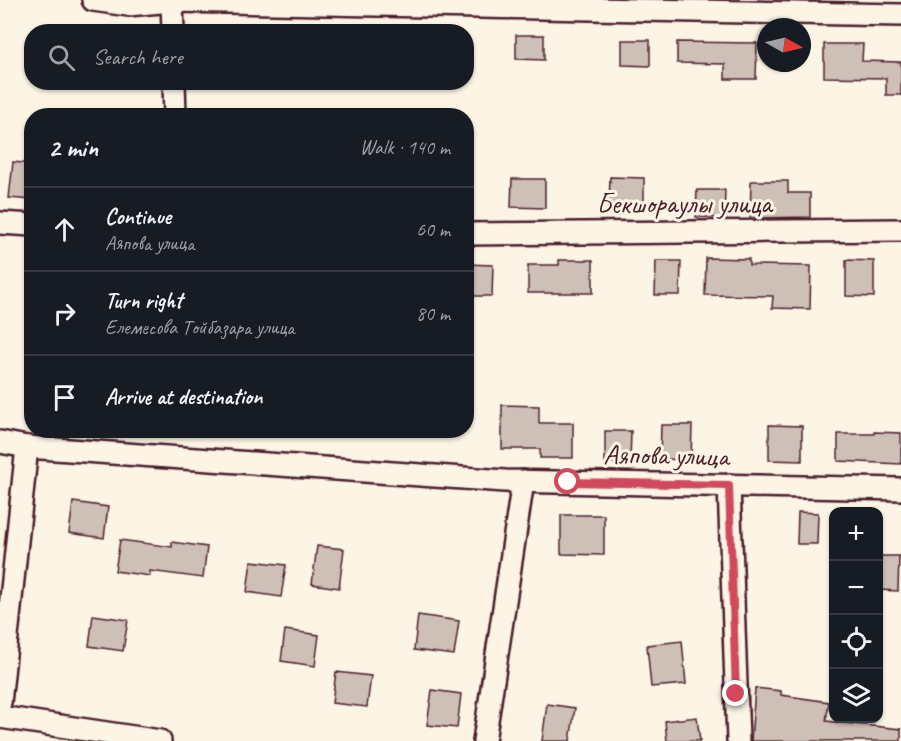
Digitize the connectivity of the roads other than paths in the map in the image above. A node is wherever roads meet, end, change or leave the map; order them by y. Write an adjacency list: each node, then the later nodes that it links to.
1 (93, 0): 2 (street)
2 (172, 1): 3 (street); 4 (street)
3 (901, 15)
4 (172, 24)
5 (174, 90): 6 (street)
6 (175, 108)
7 (0, 223): 8 (street)
8 (24, 224)
9 (901, 230): 10 (street, Бекшораулы улица)
10 (474, 234)
11 (0, 442): 12 (street, Аяпова улица)
12 (27, 447): 13 (street, Аяпова улица); 16 (street)
13 (523, 481): 14 (street, Аяпова улица); 20 (street)
14 (729, 485): 15 (street, Аяпова улица); 21 (street)
15 (901, 489)
16 (2, 653): 17 (street)
17 (0, 695)
18 (0, 717): 19 (street)
19 (160, 741)
20 (484, 741)
21 (738, 741)

